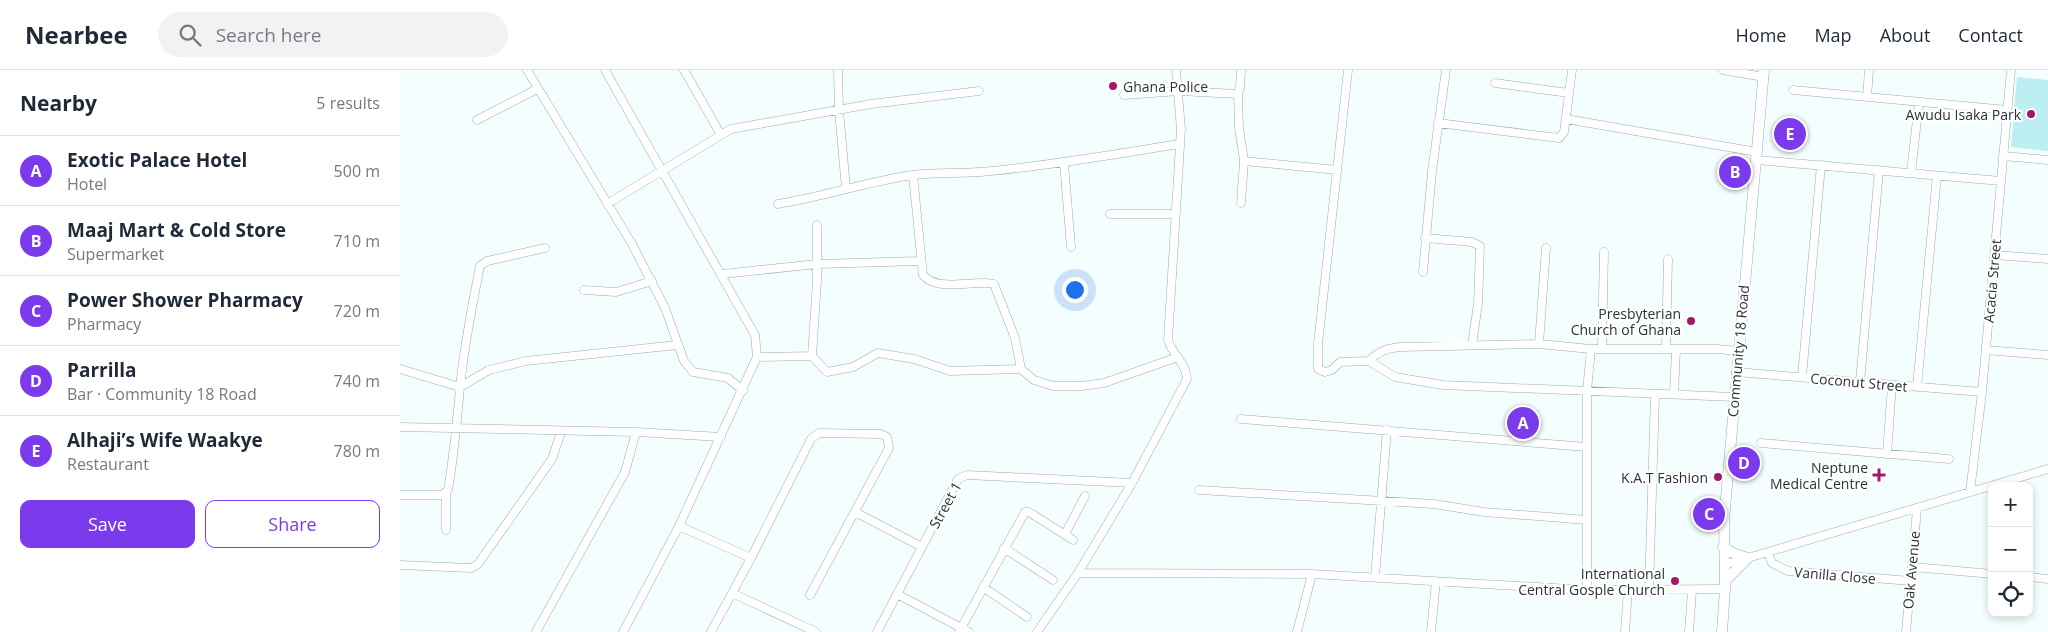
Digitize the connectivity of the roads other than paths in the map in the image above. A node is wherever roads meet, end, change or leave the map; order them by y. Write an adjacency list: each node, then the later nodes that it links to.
1 (527, 70): 15 (street)
2 (605, 70): 39 (street)
3 (684, 70): 29 (street)
4 (838, 70): 25 (street)
5 (1176, 70): 18 (street)
6 (1241, 70): 20 (street)
7 (1348, 70): 37 (street)
8 (1446, 70): 28 (street)
9 (1572, 70): 19 (street)
10 (1723, 70): 13 (street)
11 (1869, 70): 22 (street)
12 (2011, 70): 24 (street, Acacia Street)
13 (1764, 74): 31 (main road, Community 18 Road)
14 (1495, 83): 19 (street)
15 (537, 89): 27 (street); 46 (street)
16 (1793, 90): 22 (street)
17 (979, 91): 25 (street)
18 (1179, 91): 20 (street); 21 (street); 30 (street)
19 (1569, 93): 26 (street)
20 (1238, 94): 34 (street)
21 (1124, 95)
22 (1867, 97): 23 (street)
23 (1919, 102): 24 (street); 40 (street)
24 (2007, 110): 32 (street, Acacia Street)
25 (839, 111): 29 (street); 44 (street)
26 (1566, 118): 28 (street); 31 (street)
27 (477, 120)
28 (1438, 124): 51 (street)
29 (721, 135): 39 (street)
30 (1180, 144): 35 (street); 49 (street)
31 (1756, 156): 36 (street); 73 (main road, Community 18 Road)
32 (2003, 156): 33 (street); 43 (street, Acacia Street)
33 (2048, 160)
34 (1244, 161): 37 (street); 45 (street)
35 (1064, 163): 41 (street); 52 (street)
36 (1821, 165): 38 (street); 82 (street)
37 (1337, 170): 78 (street)
38 (1879, 170): 40 (street); 83 (street)
39 (664, 171): 46 (street); 62 (street)
40 (1911, 173): 42 (street)
41 (913, 175): 44 (street); 59 (street)
42 (1937, 176): 43 (street); 86 (street)
43 (2001, 181): 56 (street, Acacia Street)
44 (846, 188): 47 (street)
45 (1241, 203)
46 (607, 204): 63 (street)
47 (778, 204)
48 (1110, 214): 49 (street)
49 (1176, 214): 77 (street)
50 (817, 225): 60 (street)
51 (1425, 238): 61 (street); 67 (street)
52 (1071, 247)
53 (545, 248): 85 (street)
54 (1546, 248): 65 (street)
55 (1604, 252): 68 (street)
56 (1995, 254): 58 (street); 72 (street, Acacia Street)
57 (1668, 259): 70 (street)
58 (2048, 259)
59 (920, 261): 60 (street); 80 (street)
60 (817, 264): 62 (street); 75 (street)
61 (1422, 272)
62 (723, 274): 76 (street)
63 (652, 281): 64 (street); 66 (street)
64 (584, 290)
65 (1539, 344): 67 (street); 69 (street)
66 (677, 345): 85 (street); 87 (street)
67 (1472, 345): 78 (street)
68 (1602, 348): 69 (street); 70 (street)
69 (1592, 349): 88 (street)
70 (1666, 349): 71 (street)
71 (1676, 350): 73 (street); 91 (street)
72 (1986, 350): 74 (street); 89 (street, Acacia Street)
73 (1738, 351): 81 (main road, Community 18 Road)
74 (2048, 355)
75 (812, 356): 76 (street); 80 (street)
76 (757, 357): 87 (street)
77 (1178, 357): 80 (street); 105 (street)
78 (1369, 361): 88 (street)
79 (400, 369): 85 (street)
80 (1021, 370)
81 (1736, 372): 82 (street, Coconut Street); 92 (main road, Community 18 Road)
82 (1802, 377): 83 (street, Coconut Street)
83 (1860, 382): 84 (street, Coconut Street)
84 (1892, 385): 86 (street, Coconut Street); 102 (street)
85 (460, 387): 95 (street)
86 (1917, 387): 89 (street, Coconut Street)
87 (743, 391): 99 (street)
88 (1587, 391): 90 (street); 101 (street)
89 (1982, 392): 107 (street, Acacia Street)
90 (1654, 394): 91 (street); 141 (street)
91 (1674, 394): 92 (street)
92 (1734, 397): 120 (main road, Community 18 Road)
93 (1241, 419): 96 (street)
94 (400, 427): 95 (street)
95 (458, 430): 97 (street); 108 (street)
96 (1387, 430): 101 (street); 111 (street)
97 (562, 432): 98 (street); 125 (street)
98 (636, 432): 99 (street); 148 (street)
99 (721, 437): 115 (street)
100 (1761, 443): 102 (street)
101 (1587, 447): 114 (street)
102 (1887, 454): 103 (street)
103 (1949, 459)
104 (2048, 469): 107 (street)
105 (1132, 482): 119 (street, Street 1); 128 (street)
106 (1199, 490): 111 (street)
107 (1970, 492): 112 (street)
108 (446, 493): 109 (street); 116 (street)
109 (400, 495)
110 (1086, 496): 117 (street)
111 (1380, 501): 114 (street); 131 (street)
112 (1916, 509): 122 (street); 127 (street, Oak Avenue)
113 (856, 512): 119 (street); 123 (street); 145 (street)
114 (1587, 520): 139 (street)
115 (679, 526): 123 (street); 149 (street)
116 (446, 530)
117 (1065, 534): 118 (street); 121 (street)
118 (1074, 540)
119 (922, 547): 144 (street, Street 1)
120 (1723, 547): 124 (main road); 126 (main road, Community 18 Road)
121 (1004, 548): 134 (street); 138 (street)
122 (1768, 553): 124 (street); 136 (street, Vanilla Close)
123 (751, 558): 143 (street)
124 (1748, 558): 126 (street); 137 (main road)
125 (400, 565)
126 (1724, 565): 137 (main road, Community 18 Road)
127 (1913, 567): 130 (street); 136 (street, Oak Avenue)
128 (1078, 573): 129 (street); 154 (street)
129 (1312, 574): 131 (street); 155 (street)
130 (1988, 574)
131 (1375, 577): 135 (street)
132 (2033, 577): 133 (street)
133 (2048, 579)
134 (1053, 580)
135 (1436, 581): 139 (street); 156 (street)
136 (1911, 581): 160 (street, Oak Avenue)
137 (1725, 585): 142 (street); 159 (main road, Community 18 Road)
138 (983, 587): 146 (street); 147 (street)
139 (1587, 590): 140 (street)
140 (1628, 590): 141 (street); 157 (street)
141 (1650, 591): 142 (street)
142 (1692, 591): 158 (street)
143 (732, 593): 150 (street); 151 (street)
144 (897, 594): 147 (street); 152 (street, Street 1)
145 (810, 595)
146 (1027, 617)
147 (960, 630): 153 (street)
148 (536, 632)
149 (623, 632)
150 (711, 632)
151 (816, 632)
152 (876, 632)
153 (969, 632)
154 (1037, 632)
155 (1297, 632)
156 (1431, 632)
157 (1625, 632)
158 (1689, 632)
159 (1722, 632)
160 (1906, 632)

